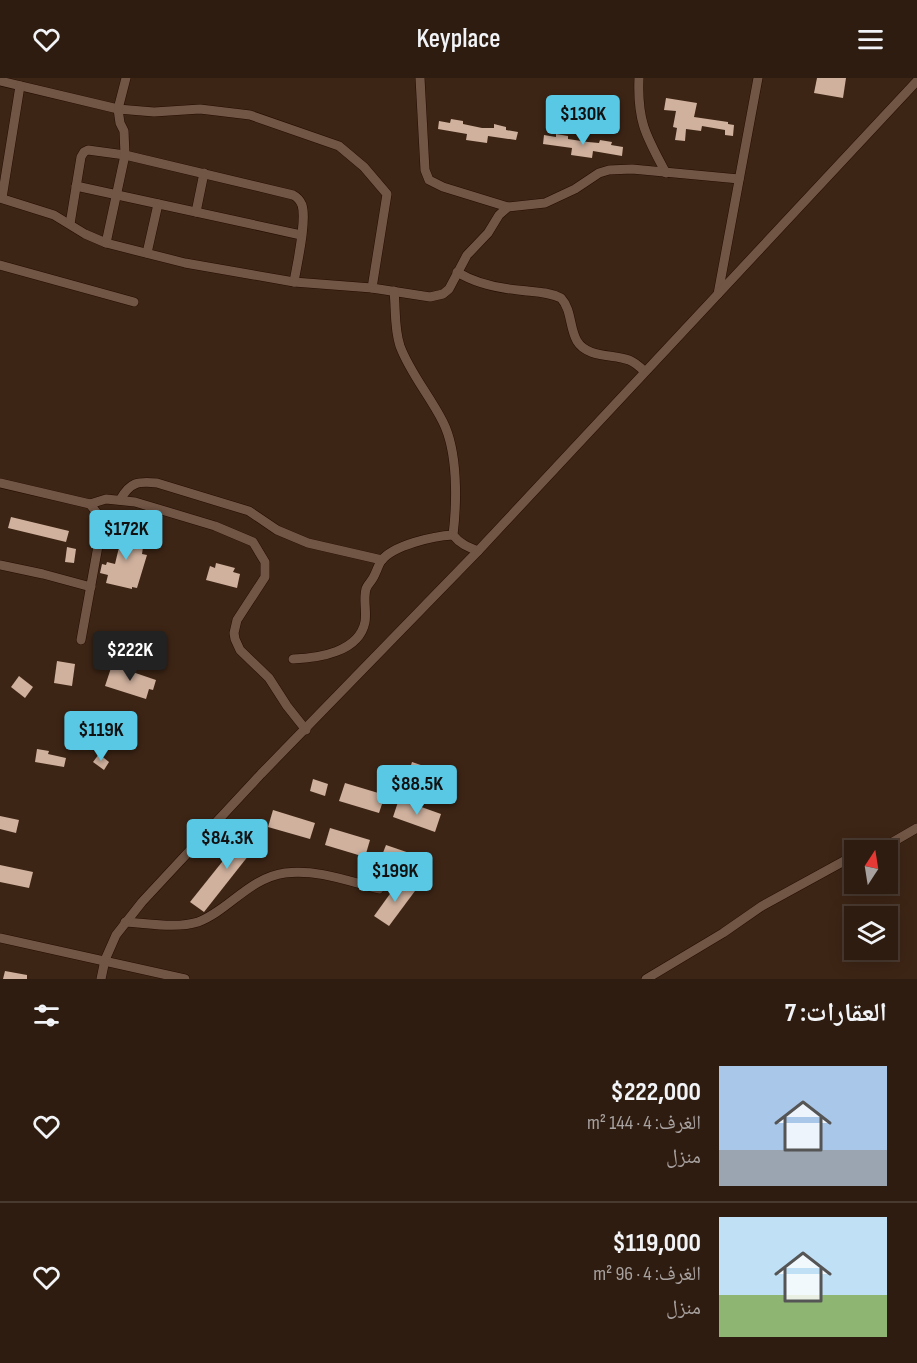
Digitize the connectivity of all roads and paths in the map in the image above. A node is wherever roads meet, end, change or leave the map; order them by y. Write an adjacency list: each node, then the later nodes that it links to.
1 (126, 78): 8 (street)
2 (420, 78): 17 (street)
3 (639, 78): 11 (street)
4 (758, 78): 12 (street)
5 (0, 81): 7 (street)
6 (917, 81): 28 (street)
7 (20, 86): 8 (street); 15 (street)
8 (118, 109): 9 (street); 26 (street)
9 (124, 155): 10 (street); 13 (street); 14 (street)
10 (204, 173): 18 (street); 20 (street)
11 (666, 173): 12 (street); 17 (street)
12 (739, 180): 28 (street)
13 (76, 186): 14 (street); 19 (street)
14 (116, 195): 16 (street); 21 (street)
15 (1, 198): 19 (street)
16 (158, 204): 18 (street); 22 (street)
17 (508, 207): 24 (street)
18 (196, 212): 20 (street)
19 (70, 224): 21 (street)
20 (301, 235): 25 (street)
21 (106, 243): 22 (street)
22 (147, 253): 25 (street)
23 (0, 265): 29 (street)
24 (457, 272): 27 (street); 30 (street)
25 (294, 282): 26 (street)
26 (372, 288): 27 (street)
27 (394, 291): 34 (street)
28 (718, 295): 30 (street)
29 (134, 302)
30 (644, 371): 35 (street)
31 (0, 483): 33 (street)
32 (120, 500): 33 (street); 36 (street); 41 (street)
33 (90, 504): 38 (street)
34 (453, 535): 35 (street); 36 (street)
35 (478, 551): 41 (street)
36 (382, 560): 40 (street)
37 (0, 565): 38 (street)
38 (91, 587): 39 (street)
39 (81, 640)
40 (293, 659)
41 (306, 730): 46 (street)
42 (917, 828): 43 (street)
43 (896, 840)
44 (844, 861): 51 (street)
45 (379, 889): 46 (street)
46 (125, 922): 48 (street)
47 (0, 938): 48 (street)
48 (105, 960): 49 (street); 50 (street)
49 (101, 979)
50 (185, 979)
51 (646, 979)

